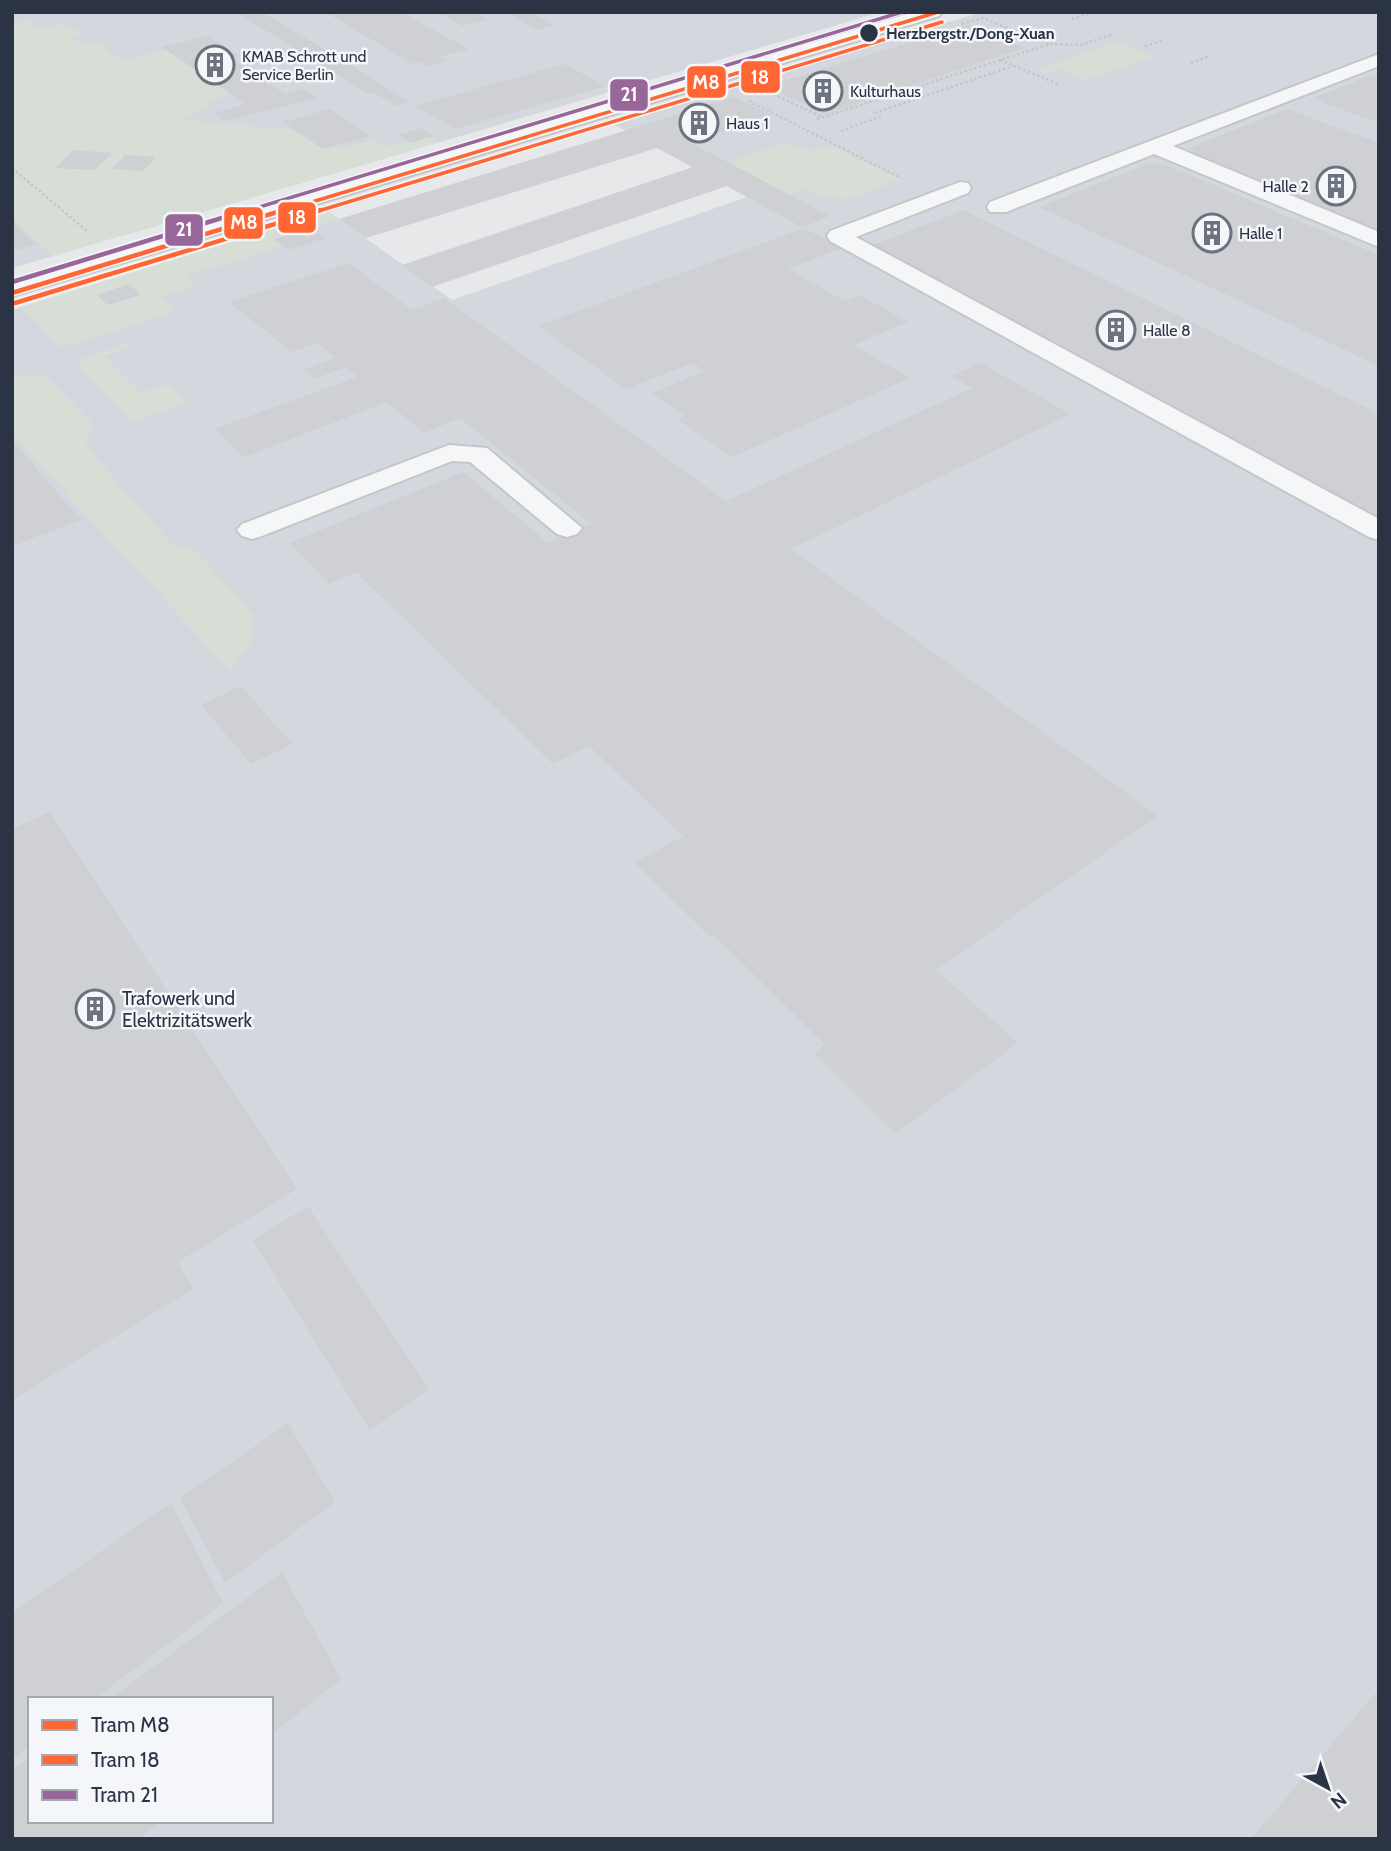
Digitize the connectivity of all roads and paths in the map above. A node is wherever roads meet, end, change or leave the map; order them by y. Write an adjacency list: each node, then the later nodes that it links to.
1 (933, 12): 29 (street)
2 (1093, 12): 3 (path)
3 (1072, 19)
4 (1012, 29): 6 (path)
5 (1113, 34): 11 (path)
6 (994, 35)
7 (1164, 40): 8 (path)
8 (1145, 46)
9 (1210, 57): 12 (path)
10 (1379, 59): 22 (street)
11 (1000, 60): 13 (path); 17 (path)
12 (1191, 63)
13 (1013, 66): 14 (path); 18 (path)
14 (1058, 84)
15 (768, 91): 19 (path)
16 (744, 98): 25 (path)
17 (859, 106): 18 (path); 19 (path)
18 (875, 113): 21 (path)
19 (823, 117): 20 (path)
20 (817, 119)
21 (841, 131)
22 (1154, 146): 26 (street); 28 (street)
23 (12, 168): 27 (path)
24 (960, 188): 25 (street)
25 (939, 197): 32 (street)
26 (998, 207)
27 (89, 233)
28 (1379, 240)
29 (12, 289)
30 (567, 528): 31 (street)
31 (252, 530)
32 (1379, 531)

